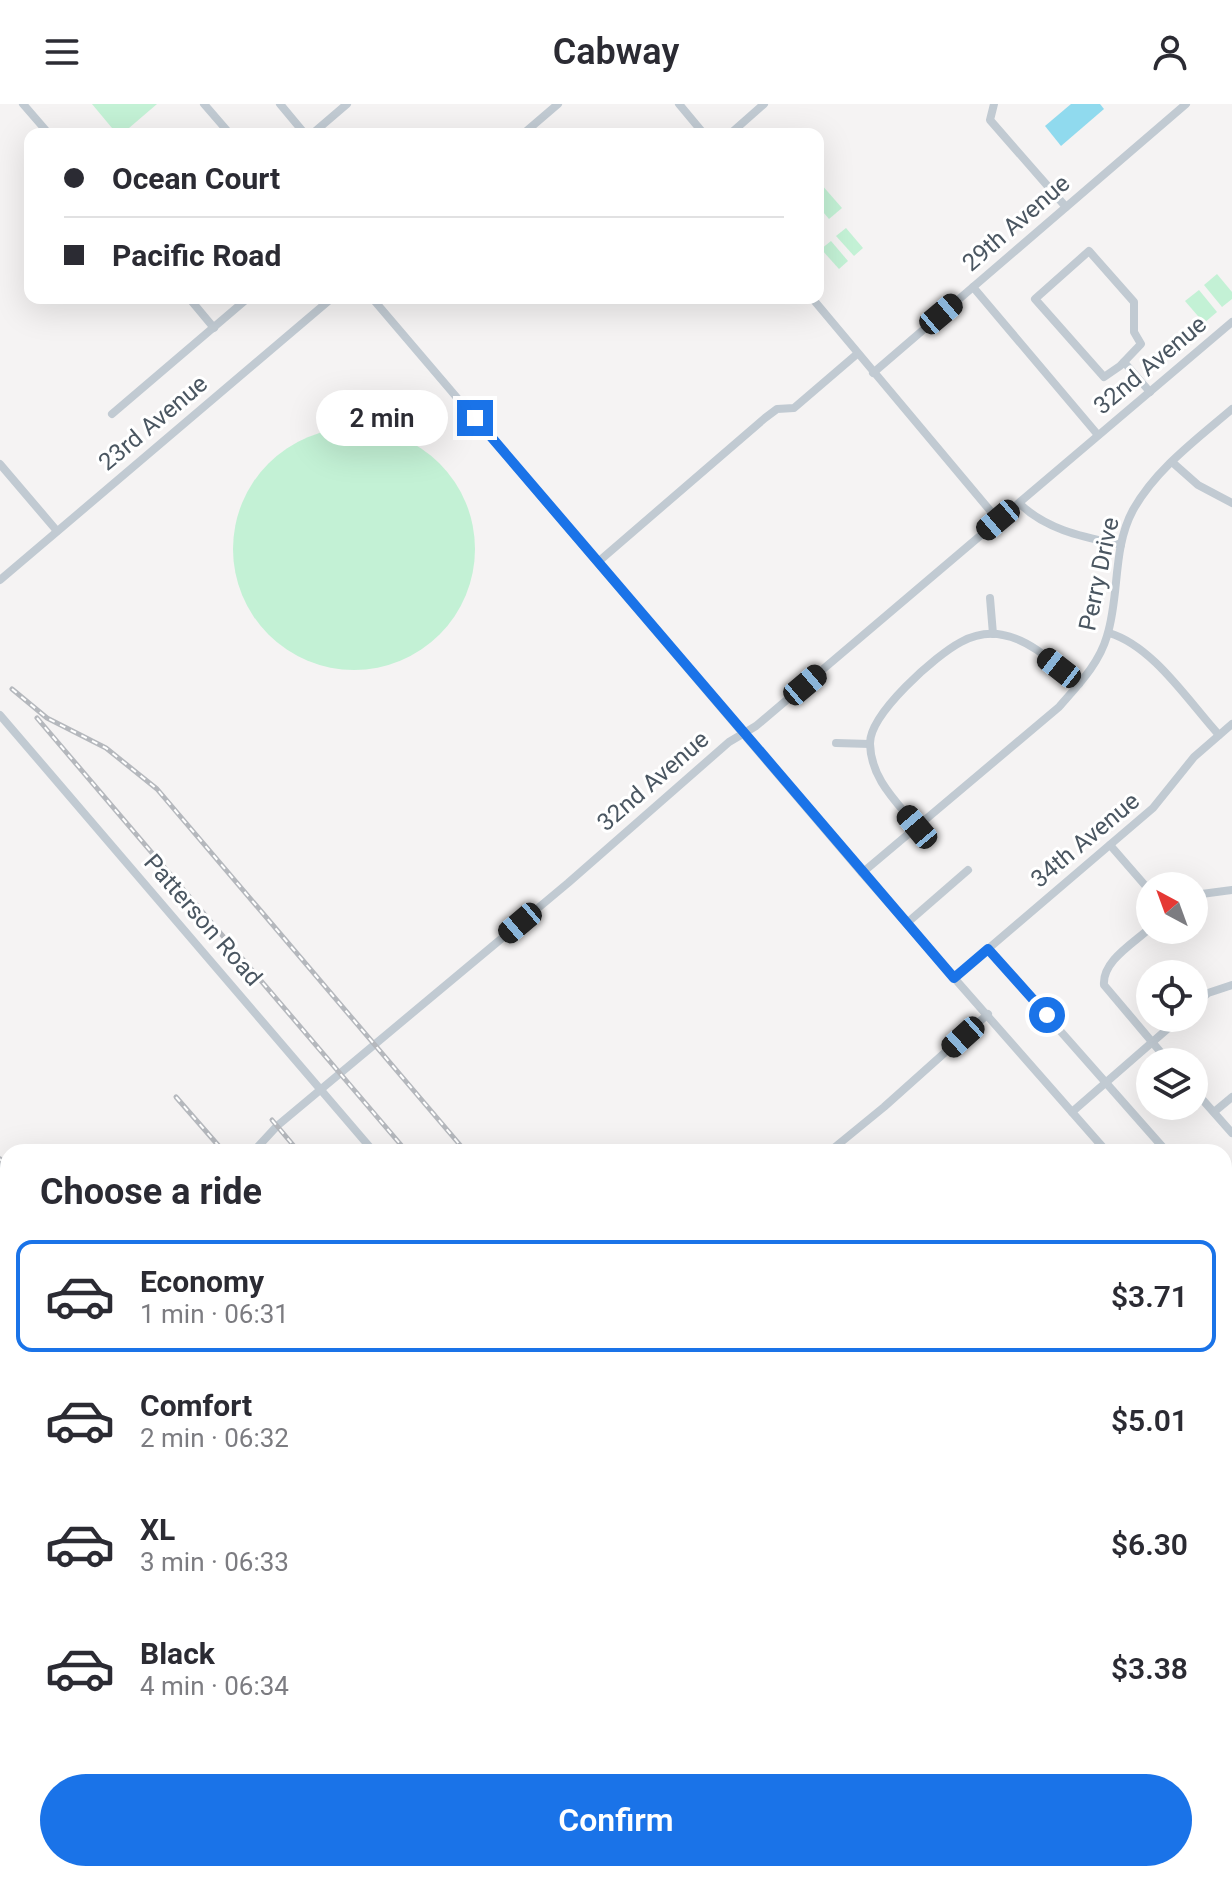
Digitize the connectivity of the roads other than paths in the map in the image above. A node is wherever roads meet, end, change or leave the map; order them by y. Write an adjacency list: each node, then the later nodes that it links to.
1 (23, 104): 10 (street)
2 (204, 104): 11 (street)
3 (280, 104): 12 (street)
4 (347, 104): 13 (street)
5 (558, 104): 14 (street)
6 (679, 104): 15 (street)
7 (764, 104): 16 (street)
8 (994, 104): 17 (street)
9 (1186, 104): 17 (street, 29th Avenue)
10 (44, 128)
11 (225, 128)
12 (300, 128)
13 (319, 128)
14 (530, 128)
15 (699, 128)
16 (737, 128)
17 (1066, 207): 18 (street, 29th Avenue)
18 (973, 287): 28 (street, 29th Avenue); 32 (street)
19 (194, 304): 25 (street)
20 (241, 304): 25 (street)
21 (325, 304): 38 (street, 23rd Avenue)
22 (377, 304): 40 (street)
23 (817, 304): 26 (street)
24 (1232, 322): 29 (street, 32nd Avenue)
25 (214, 328): 31 (street)
26 (857, 354): 28 (street); 40 (street)
27 (1124, 362): 27 (street); 29 (street)
28 (873, 373): 37 (street)
29 (1150, 392): 32 (street, 32nd Avenue)
30 (1232, 409): 33 (street, Perry Drive)
31 (112, 414)
32 (1098, 435): 35 (street, 32nd Avenue)
33 (1172, 462): 36 (street); 39 (street, Perry Drive)
34 (0, 464): 38 (street)
35 (1019, 503): 37 (street, 32nd Avenue); 39 (street)
36 (1232, 503)
37 (998, 520): 48 (street, 32nd Avenue)
38 (57, 531): 41 (street, 23rd Avenue)
39 (1121, 545): 43 (street, Perry Drive)
40 (598, 562): 48 (street)
41 (0, 580)
42 (990, 598): 44 (street)
43 (1109, 633): 45 (street, Perry Drive); 49 (street)
44 (993, 634): 45 (street); 51 (street)
45 (1079, 684): 52 (street, Perry Drive)
46 (0, 715): 70 (street, Patterson Road)
47 (1232, 724): 49 (street, 34th Avenue)
48 (744, 734): 55 (street); 70 (street, 32nd Avenue)
49 (1219, 735): 53 (street, 34th Avenue)
50 (836, 743): 51 (street)
51 (870, 744): 52 (street)
52 (917, 827): 55 (street, Perry Drive)
53 (1110, 845): 56 (street); 61 (street, 34th Avenue)
54 (968, 870): 59 (street)
55 (862, 873): 59 (street)
56 (1136, 875)
57 (1232, 890): 58 (street)
58 (1208, 893)
59 (907, 923): 62 (street)
60 (1136, 941): 67 (street)
61 (988, 949): 62 (street, 34th Avenue); 69 (street)
62 (954, 978): 65 (street)
63 (1232, 985): 64 (street)
64 (1208, 993)
65 (988, 1014): 73 (street); 78 (street)
66 (1164, 1032): 67 (street)
67 (1152, 1043): 68 (street); 69 (street)
68 (1156, 1048)
69 (1107, 1082): 73 (street); 80 (street)
70 (321, 1090): 76 (street, 32nd Avenue); 77 (street, Patterson Road)
71 (1232, 1097): 74 (street)
72 (1208, 1105): 74 (street)
73 (1072, 1112): 79 (street)
74 (1214, 1112): 75 (street)
75 (1232, 1133)
76 (260, 1144)
77 (367, 1144)
78 (838, 1144)
79 (1100, 1144)
80 (1160, 1144)

